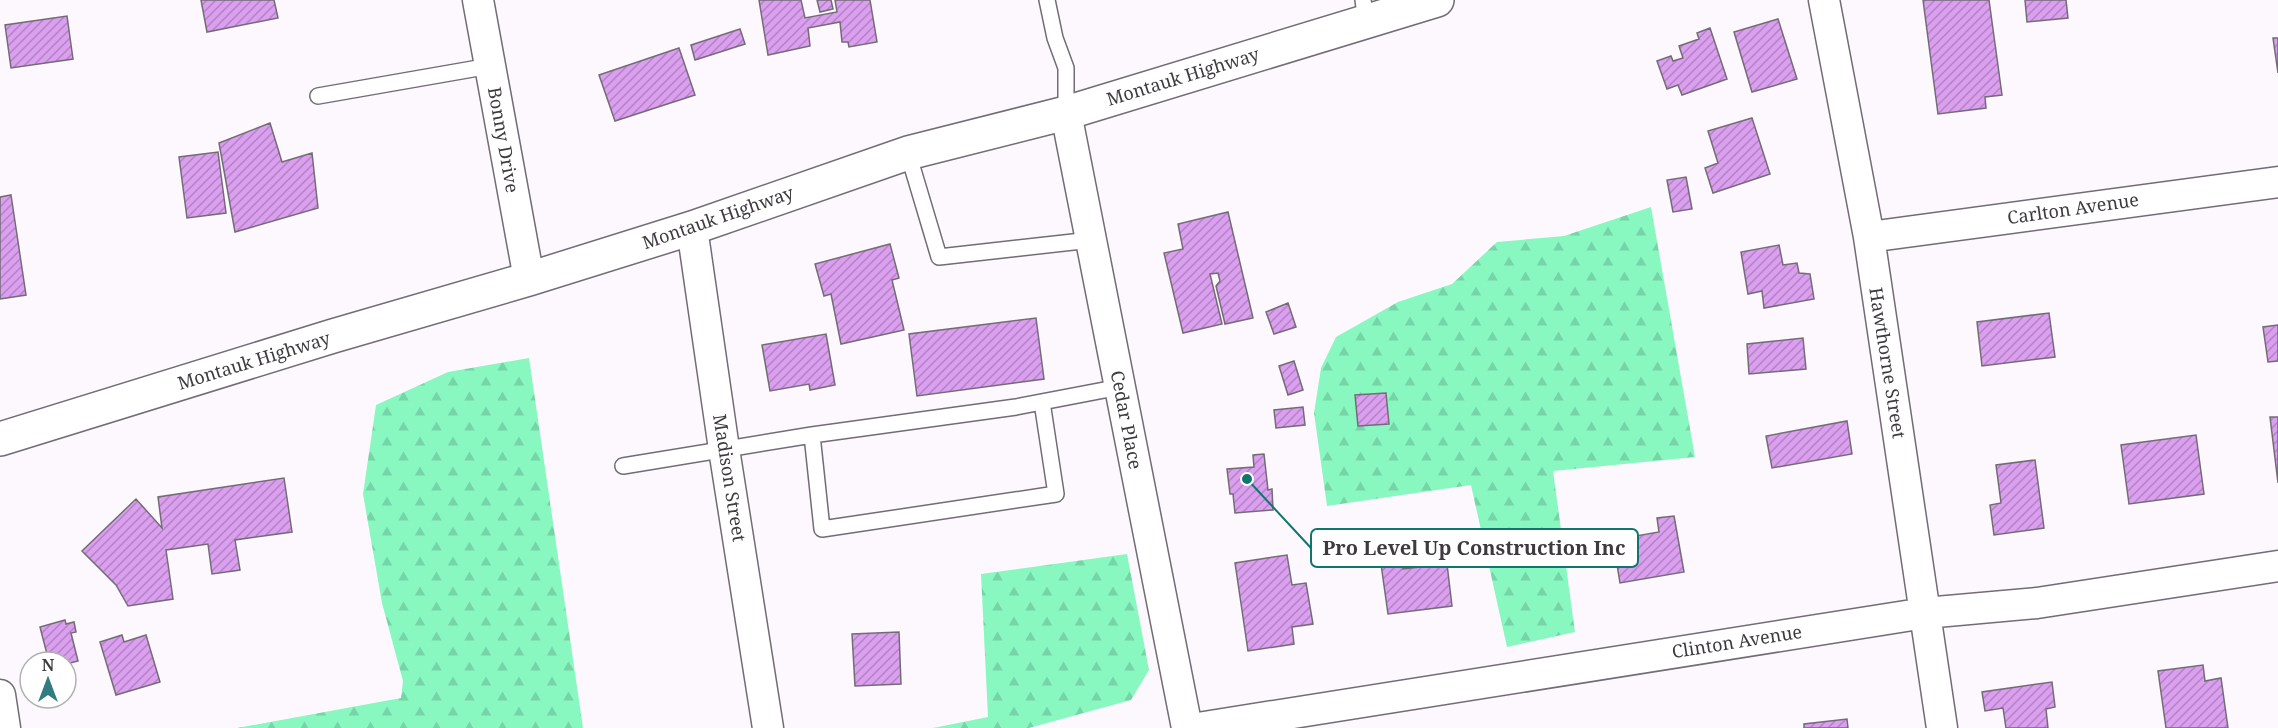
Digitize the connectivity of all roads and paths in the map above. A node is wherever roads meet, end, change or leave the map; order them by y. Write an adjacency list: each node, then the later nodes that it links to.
1 (478, 0): 6 (street, Bonny Drive)
2 (1047, 0): 8 (lane)
3 (1437, 0): 5 (main road, Montauk Highway)
4 (1824, 0): 12 (street, Hawthorne Street)
5 (1365, 11): 8 (main road, Montauk Highway)
6 (490, 66): 7 (lane); 14 (street, Bonny Drive)
7 (318, 96)
8 (1066, 113): 9 (main road, Montauk Highway); 13 (street, Cedar Place)
9 (908, 153): 11 (main road, Montauk Highway); 13 (lane)
10 (2278, 182): 12 (street, Carlton Avenue)
11 (692, 228): 14 (main road, Montauk Highway); 19 (street, Madison Street)
12 (1869, 237): 22 (street, Hawthorne Street)
13 (1091, 240): 15 (street, Cedar Place)
14 (529, 279): 18 (main road, Montauk Highway)
15 (1120, 387): 16 (lane); 26 (street, Cedar Place)
16 (1042, 402): 17 (lane); 17 (lane)
17 (812, 435): 19 (lane)
18 (0, 439)
19 (724, 449): 20 (lane); 25 (street, Madison Street)
20 (622, 466)
21 (2278, 566): 22 (street, Clinton Avenue)
22 (1925, 613): 27 (street, Clinton Avenue); 28 (street, Hawthorne Street)
23 (0, 695): 24 (street)
24 (5, 728)
25 (768, 728)
26 (1186, 728)
27 (1198, 728)
28 (1942, 728)

